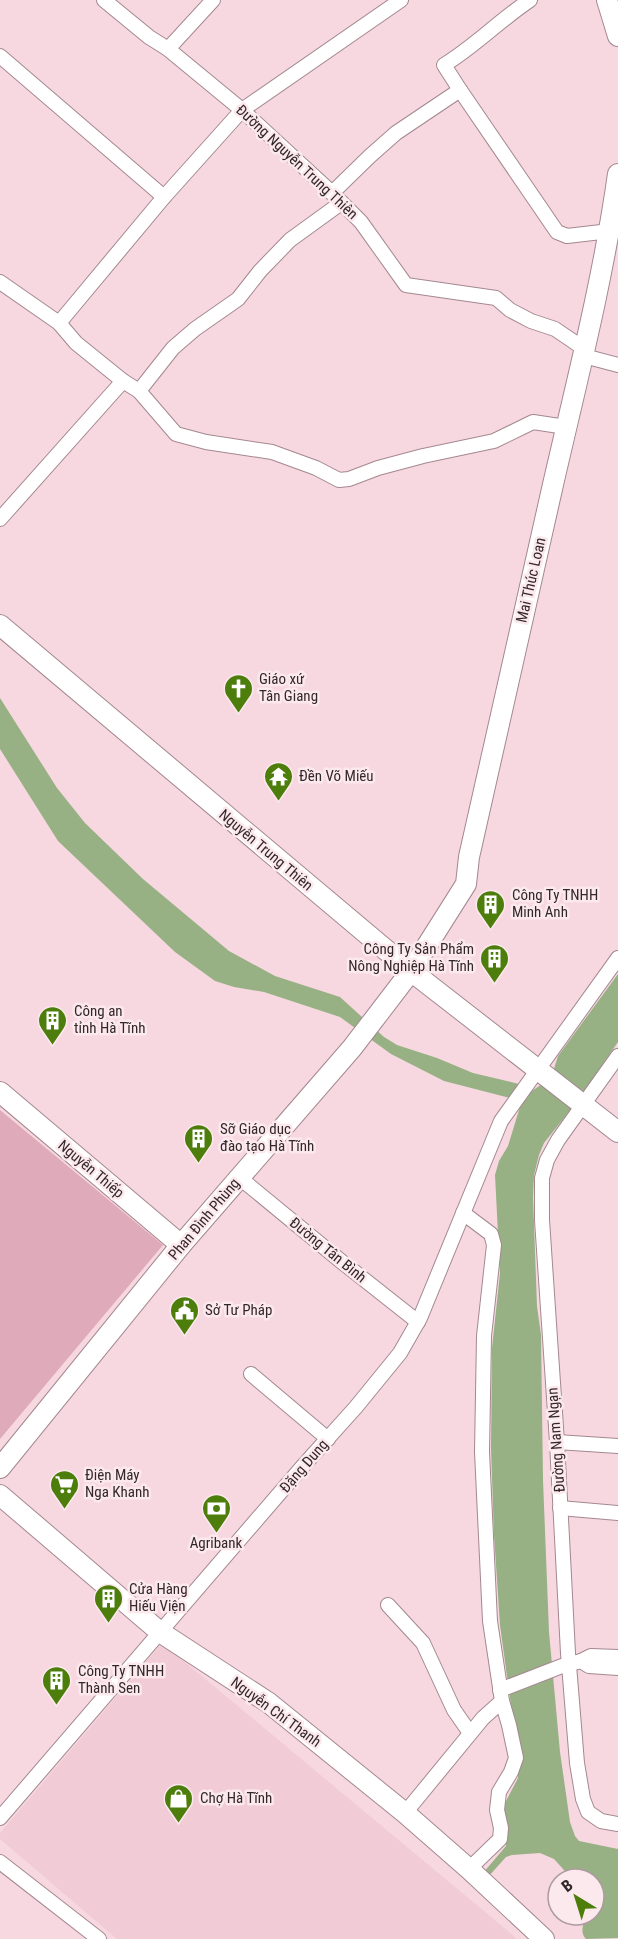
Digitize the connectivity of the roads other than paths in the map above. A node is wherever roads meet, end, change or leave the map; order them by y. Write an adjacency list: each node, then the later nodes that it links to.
1 (104, 0): 7 (street, Đường Nguyễn Trung Thiên)
2 (213, 0): 7 (street)
3 (401, 0): 10 (street)
4 (530, 0): 9 (street)
5 (607, 0): 6 (street)
6 (618, 36)
7 (168, 49): 10 (street, Đường Nguyễn Trung Thiên)
8 (0, 56): 13 (street)
9 (460, 90): 14 (street); 15 (street)
10 (242, 110): 13 (street); 14 (street, Đường Nguyễn Trung Thiên)
11 (618, 174): 12 (street, Mai Thúc Loan)
12 (617, 194): 15 (street, Mai Thúc Loan)
13 (164, 197): 17 (street)
14 (336, 198): 18 (street, Đường Nguyễn Trung Thiên); 21 (street)
15 (610, 231): 18 (street, Mai Thúc Loan)
16 (0, 282): 17 (street)
17 (59, 323): 20 (street)
18 (585, 353): 19 (street); 22 (street, Mai Thúc Loan)
19 (618, 364)
20 (123, 381): 21 (street); 23 (street)
21 (139, 391): 22 (street)
22 (566, 428): 26 (street, Mai Thúc Loan)
23 (0, 519)
24 (0, 625): 26 (street, Nguyễn Trung Thiên)
25 (618, 958): 28 (street, Đặng Dung)
26 (411, 971): 28 (street, Nguyễn Trung Thiên); 32 (street, Phan Đình Phùng)
27 (618, 1056): 30 (street, Đường Nam Ngạn)
28 (538, 1068): 30 (street, Nguyễn Trung Thiên); 33 (street, Đặng Dung)
29 (0, 1092): 34 (street, Nguyễn Thiếp)
30 (584, 1104): 31 (street, Nguyễn Trung Thiên); 38 (street, Đường Nam Ngạn)
31 (618, 1132)
32 (240, 1178): 34 (street, Phan Đình Phùng); 35 (street, Đường Tân Bình)
33 (464, 1213): 35 (street, Đặng Dung); 49 (street)
34 (181, 1245): 40 (street, Phan Đình Phùng)
35 (418, 1322): 37 (street, Đặng Dung)
36 (251, 1374): 37 (street)
37 (328, 1439): 45 (street, Đặng Dung)
38 (557, 1442): 39 (street); 42 (street, Đường Nam Ngạn)
39 (618, 1446)
40 (0, 1468)
41 (0, 1495): 45 (street, Nguyễn Chí Thanh)
42 (560, 1508): 43 (street); 47 (street, Đường Nam Ngạn)
43 (618, 1513)
44 (388, 1605): 50 (street)
45 (160, 1632): 51 (street, Nguyễn Chí Thanh); 52 (street, Đặng Dung)
46 (618, 1657): 47 (street)
47 (570, 1663): 48 (street); 49 (street); 53 (street, Đường Nam Ngạn)
48 (618, 1668)
49 (503, 1693): 50 (street); 55 (street)
50 (470, 1733): 51 (street)
51 (405, 1813): 55 (street, Nguyễn Chí Thanh)
52 (0, 1818)
53 (618, 1824)
54 (0, 1862): 56 (street)
55 (469, 1869): 57 (street, Nguyễn Chí Thanh)
56 (99, 1939)
57 (544, 1939)

